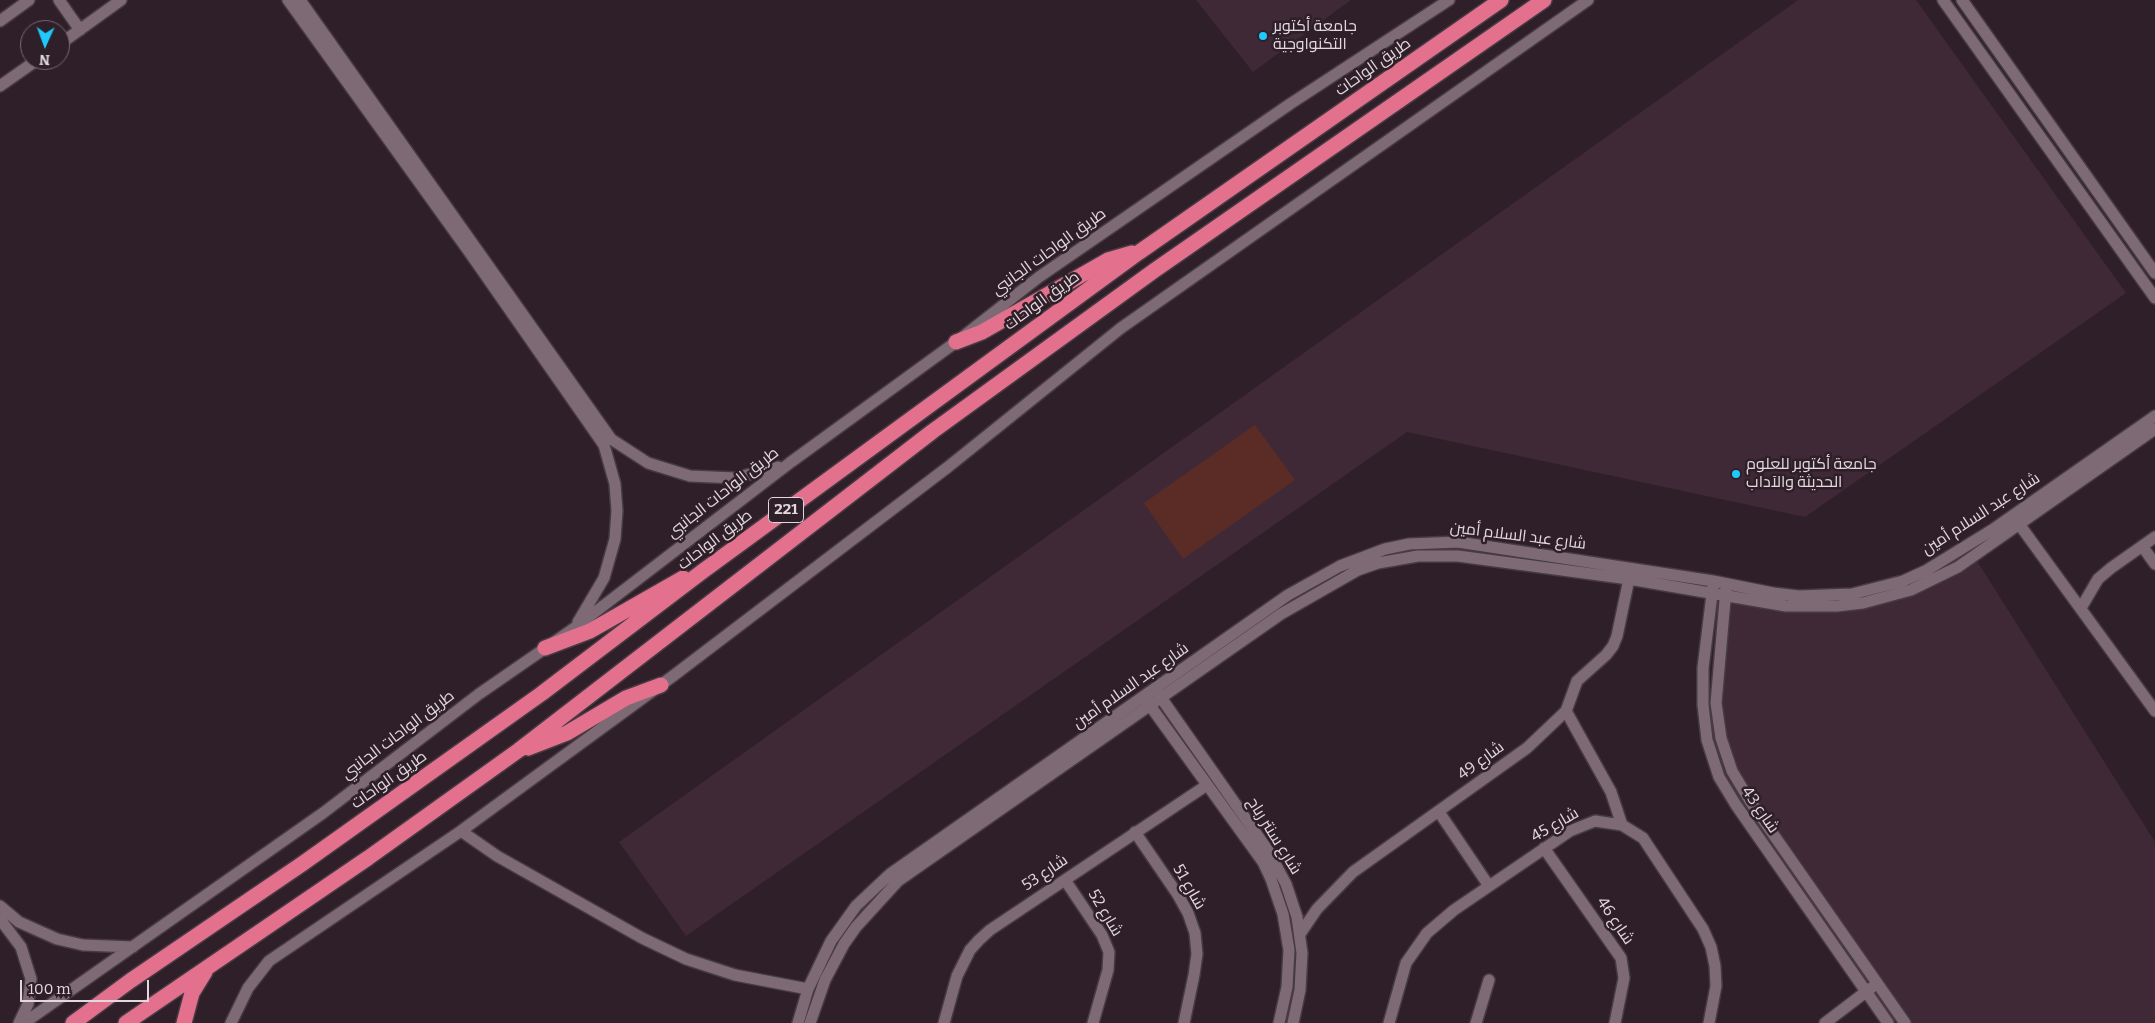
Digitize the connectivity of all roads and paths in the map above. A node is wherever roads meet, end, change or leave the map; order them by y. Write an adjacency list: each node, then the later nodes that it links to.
1 (17, 0): 13 (street)
2 (29, 0): 14 (street)
3 (59, 0): 15 (street)
4 (120, 0): 15 (street)
5 (288, 0): 19 (street)
6 (300, 0): 19 (street)
7 (1449, 0): 23 (street, طريق الواحات الجانبي)
8 (1501, 0): 20 (highway, طريق الواحات / 221)
9 (1544, 0): 43 (highway, 221)
10 (1588, 0): 38 (street)
11 (1943, 0): 22 (street)
12 (1962, 0): 21 (street)
13 (0, 12)
14 (0, 21)
15 (80, 30): 16 (street)
16 (70, 37)
17 (23, 70): 18 (street)
18 (0, 86)
19 (355, 86): 26 (street); 36 (street)
20 (1138, 252): 23 (highway); 31 (highway, طريق الواحات / 221)
21 (2155, 273)
22 (2155, 298)
23 (956, 342): 26 (street, طريق الواحات الجانبي)
24 (2155, 416): 34 (street, شارع عبد السلام أمين)
25 (2155, 429): 27 (street, شارع عبد السلام أمين)
26 (791, 462): 36 (street, طريق الواحات الجانبي)
27 (2019, 524): 34 (street, شارع عبد السلام أمين); 35 (street)
28 (2155, 537): 29 (street)
29 (2142, 546): 30 (street); 35 (street)
30 (2155, 564)
31 (703, 571): 37 (highway); 68 (highway, طريق الواحات / 221)
32 (1629, 579): 33 (street, شارع عبد السلام أمين); 39 (street, شارع عبد السلام أمين); 41 (street, شارع 49)
33 (1713, 587): 34 (street, شارع عبد السلام أمين); 39 (street, شارع عبد السلام أمين); 65 (street, شارع 43)
34 (1726, 589): 63 (street, شارع 43)
35 (2081, 608): 42 (street)
36 (573, 629): 37 (street, طريق الواحات الجانبي)
37 (545, 648): 60 (street, طريق الواحات الجانبي)
38 (661, 685): 43 (highway); 49 (street)
39 (1158, 694): 40 (street, شارع عبد السلام أمين); 45 (street, شارع سنتر رباح)
40 (1147, 702): 44 (street, شارع سنتر رباح); 52 (street, شارع عبد السلام أمين)
41 (1566, 711): 47 (street, شارع 49); 48 (street)
42 (2155, 711)
43 (519, 750): 61 (highway, 221)
44 (1207, 785): 46 (street, شارع سنتر رباح); 50 (street, شارع 53)
45 (1233, 800): 46 (street); 59 (street, شارع سنتر رباح)
46 (1223, 808): 77 (street, شارع سنتر رباح)
47 (1439, 812): 54 (street); 59 (street, شارع 49)
48 (1622, 825): 51 (street, شارع 45); 82 (street, شارع 45)
49 (461, 831): 64 (street); 71 (street)
50 (1136, 832): 53 (street, شارع 53); 76 (street, شارع 51)
51 (1544, 848): 54 (street, شارع 45); 81 (street, شارع 46)
52 (911, 865): 64 (street, شارع عبد السلام أمين); 73 (street, شارع عبد السلام أمين)
53 (1065, 880): 74 (street, شارع 53); 75 (street, شارع 52)
54 (1489, 886): 79 (street, شارع 45)
55 (0, 906): 57 (street)
56 (0, 918): 58 (street)
57 (19, 922): 58 (street); 60 (street)
58 (10, 930): 66 (street)
59 (1300, 934): 78 (street, شارع سنتر رباح)
60 (133, 947): 67 (street, طريق الواحات الجانبي)
61 (214, 962): 69 (highway, 221); 70 (highway)
62 (1489, 980): 80 (street)
63 (1876, 984): 65 (street); 85 (street, شارع 43)
64 (808, 989): 72 (street, شارع عبد السلام أمين)
65 (1866, 991): 83 (street); 84 (street, شارع 43)
66 (19, 1023)
67 (24, 1023)
68 (73, 1023)
69 (126, 1023)
70 (184, 1023)
71 (231, 1023)
72 (798, 1023)
73 (810, 1023)
74 (944, 1023)
75 (1093, 1023)
76 (1184, 1023)
77 (1280, 1023)
78 (1293, 1023)
79 (1389, 1023)
80 (1476, 1023)
81 (1615, 1023)
82 (1708, 1023)
83 (1825, 1023)
84 (1888, 1023)
85 (1905, 1023)

